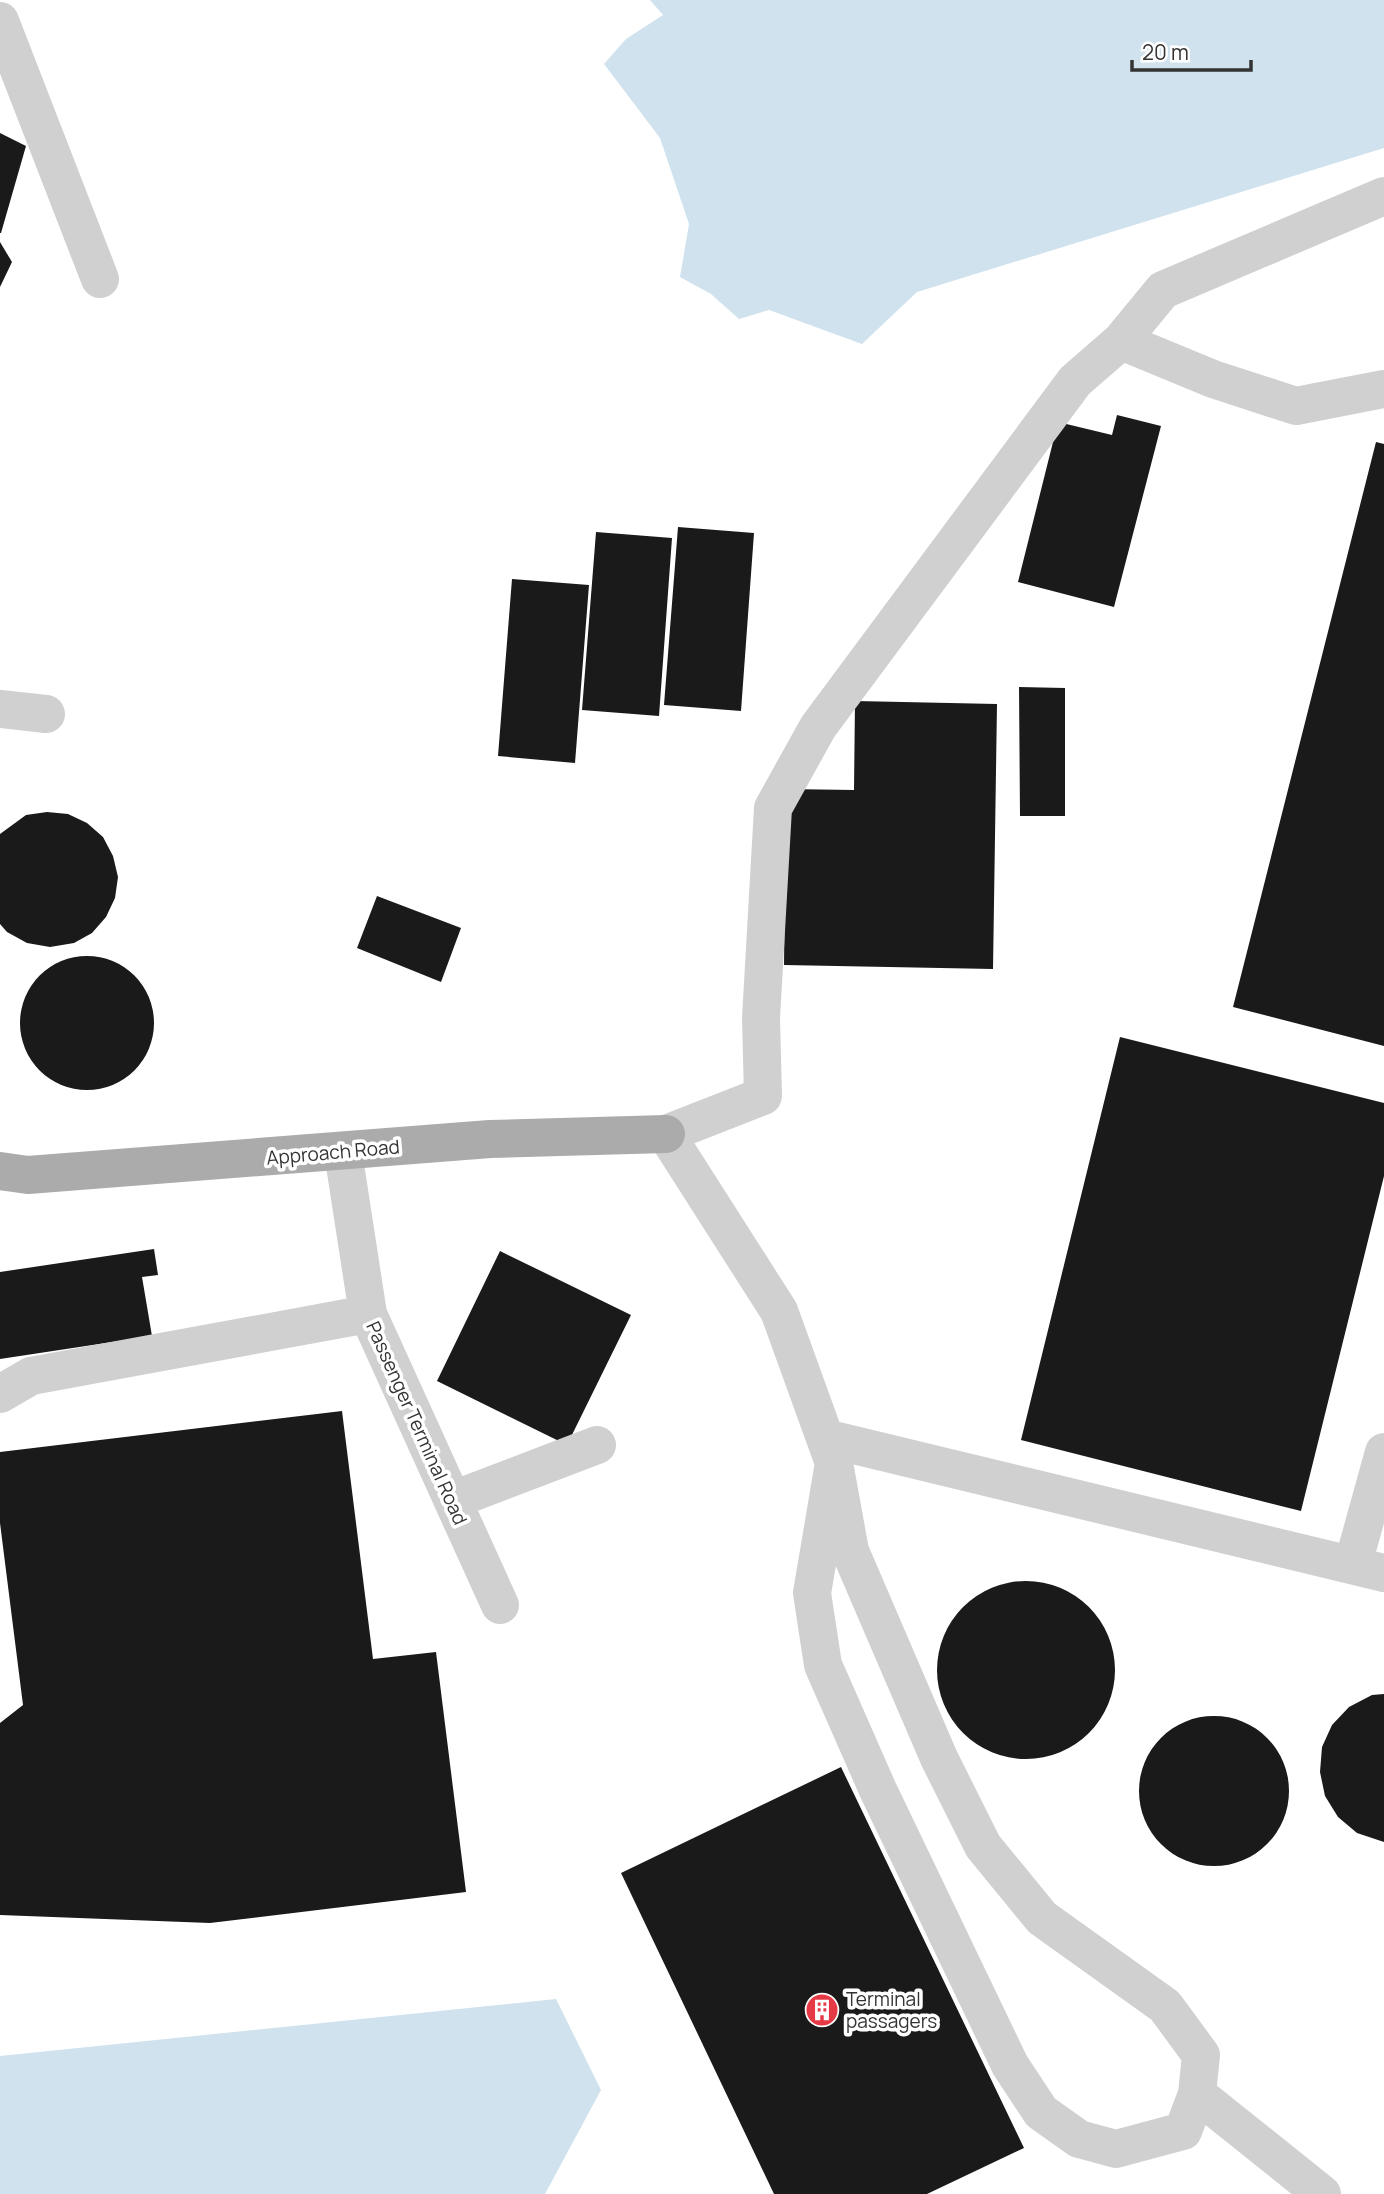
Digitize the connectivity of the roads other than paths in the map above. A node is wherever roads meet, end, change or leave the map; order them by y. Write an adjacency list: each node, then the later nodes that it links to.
1 (0, 20): 3 (street)
2 (1384, 196): 4 (street)
3 (100, 279)
4 (1121, 341): 5 (street); 8 (street)
5 (1384, 389)
6 (0, 709): 7 (street)
7 (46, 715)
8 (666, 1134): 9 (main road, Approach Road); 14 (street)
9 (343, 1152): 10 (main road, Approach Road); 11 (street, Passenger Terminal Road)
10 (0, 1171)
11 (368, 1314): 12 (street); 16 (street, Passenger Terminal Road)
12 (0, 1394)
13 (597, 1445): 16 (street)
14 (829, 1451): 17 (street); 19 (street); 19 (street)
15 (1384, 1452): 17 (street)
16 (453, 1500): 18 (street, Passenger Terminal Road)
17 (1369, 1568)
18 (500, 1605)
19 (1197, 2094): 20 (street)
20 (1322, 2194)

